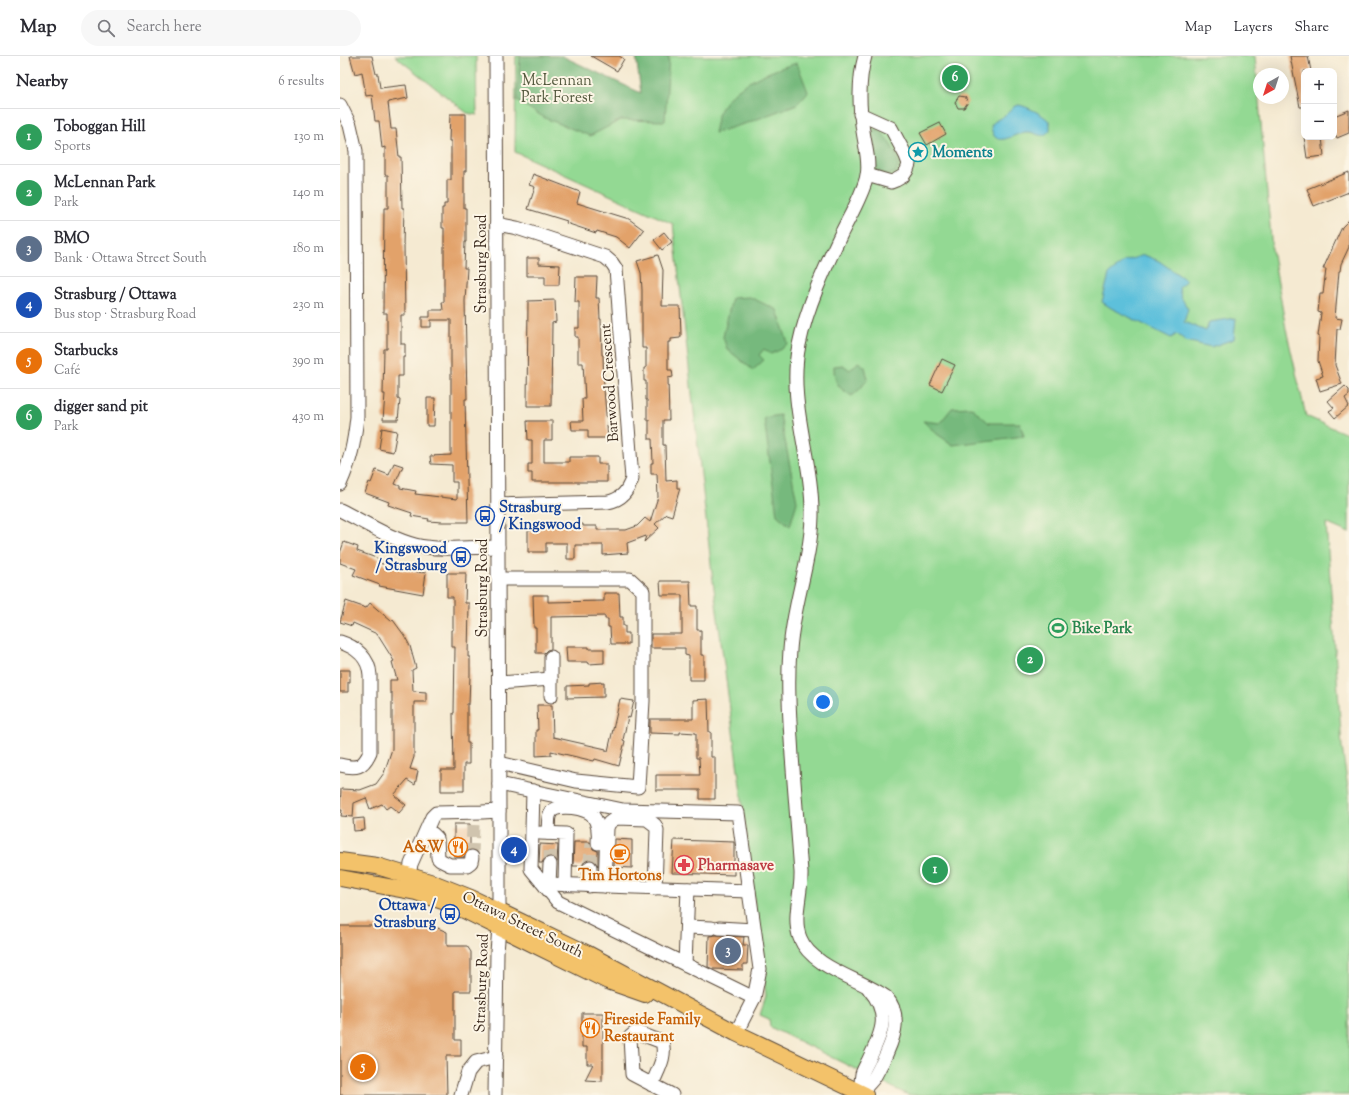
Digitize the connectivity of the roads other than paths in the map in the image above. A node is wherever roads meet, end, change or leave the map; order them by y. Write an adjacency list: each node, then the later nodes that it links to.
1 (496, 56): 6 (street, Strasburg Road)
2 (865, 56): 4 (street)
3 (341, 110): 7 (street)
4 (860, 114): 5 (street); 5 (street)
5 (867, 175): 49 (street)
6 (497, 224): 8 (street, Strasburg Road); 8 (street, Barwood Crescent)
7 (340, 484)
8 (498, 505): 10 (street, Strasburg Road)
9 (340, 510): 10 (street)
10 (498, 547): 11 (street, Strasburg Road)
11 (498, 579): 15 (street, Strasburg Road); 17 (street)
12 (340, 642): 18 (street)
13 (551, 657): 14 (street)
14 (551, 679): 15 (street); 16 (street)
15 (499, 683): 17 (street, Strasburg Road)
16 (551, 696)
17 (499, 763): 19 (street, Strasburg Road)
18 (340, 765)
19 (499, 784): 20 (street); 21 (street, Strasburg Road)
20 (533, 791): 24 (street); 38 (street)
21 (499, 811): 23 (street); 39 (street, Strasburg Road)
22 (595, 821): 25 (street); 26 (street); 35 (street)
23 (426, 832): 27 (street); 31 (street)
24 (532, 832): 25 (street); 34 (street)
25 (550, 837): 33 (street)
26 (591, 842)
27 (472, 857)
28 (340, 861): 31 (main road, Ottawa Street South)
29 (550, 864): 34 (street)
30 (590, 867): 35 (street)
31 (409, 876): 39 (main road, Ottawa Street South)
32 (340, 878): 41 (main road, Ottawa Street South)
33 (565, 885): 34 (street); 35 (street)
34 (548, 886): 43 (street)
35 (597, 886): 36 (street); 36 (street)
36 (655, 888): 37 (street)
37 (688, 889): 38 (street); 40 (street)
38 (749, 891): 42 (street)
39 (499, 912): 41 (street, Strasburg Road); 45 (main road, Ottawa Street South)
40 (687, 927): 42 (street); 43 (street)
41 (499, 928): 45 (main road, Ottawa Street South); 47 (street, Strasburg Road)
42 (754, 930): 44 (street)
43 (685, 964): 44 (street)
44 (754, 998): 46 (street)
45 (697, 1013): 46 (main road, Ottawa Street South)
46 (736, 1033): 49 (main road, Ottawa Street South)
47 (496, 1058): 50 (street); 51 (street, Strasburg Road)
48 (652, 1085): 52 (street)
49 (861, 1094)
50 (460, 1095)
51 (495, 1095)
52 (672, 1095)

